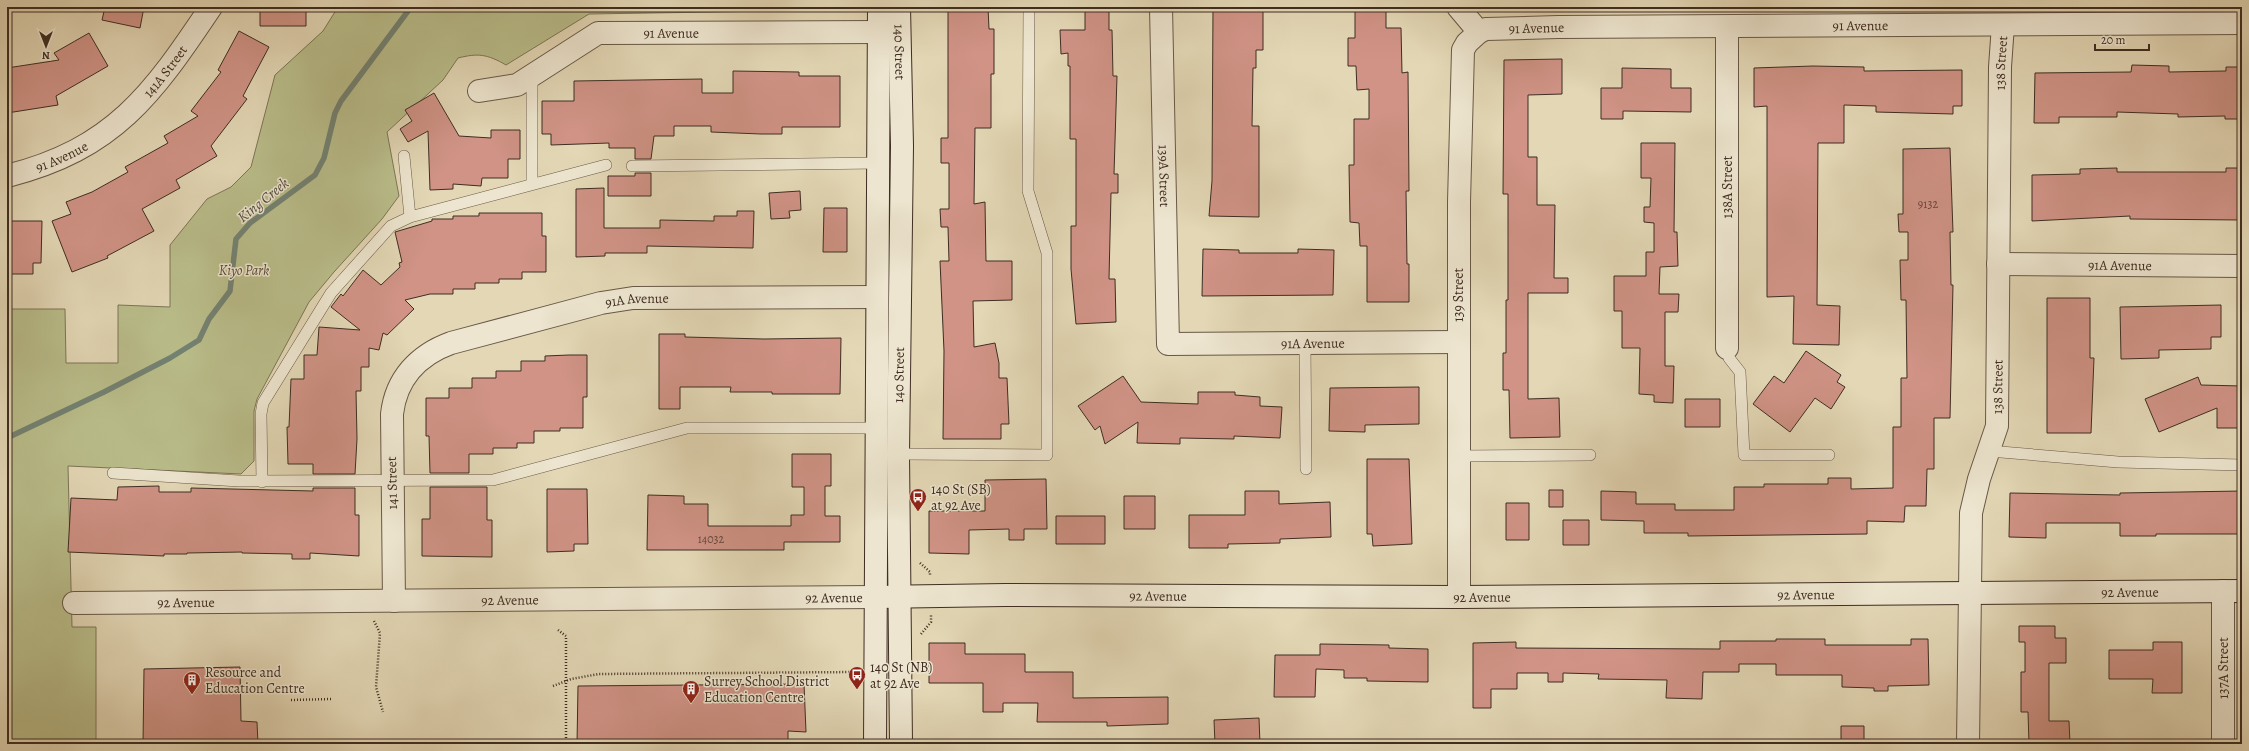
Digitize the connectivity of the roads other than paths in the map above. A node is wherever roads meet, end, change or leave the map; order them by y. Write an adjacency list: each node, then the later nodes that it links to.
1 (211, 7): 14 (street, 141A Street)
2 (879, 7): 10 (street, 140 Street)
3 (899, 7): 15 (street, 140 Street)
4 (1029, 7): 33 (lane)
5 (1161, 7): 28 (street, 139A Street)
6 (1458, 7): 11 (street)
7 (2242, 24): 8 (street, 91 Avenue)
8 (2003, 25): 9 (street, 91 Avenue); 23 (street, 138 Street)
9 (1727, 27): 11 (street, 91 Avenue); 29 (street, 138A Street)
10 (879, 32): 12 (street, 91 Avenue); 15 (street); 17 (street, 140 Street)
11 (1479, 32): 26 (street, 139 Street)
12 (532, 77): 13 (street, 91 Avenue); 21 (lane)
13 (479, 91)
14 (112, 129): 20 (street, 91 Avenue)
15 (902, 146): 33 (street, 140 Street)
16 (404, 156): 22 (lane)
17 (878, 163): 19 (lane); 25 (street, 140 Street)
18 (606, 165): 21 (lane)
19 (632, 166)
20 (7, 176)
21 (532, 184): 22 (lane)
22 (410, 217): 41 (lane)
23 (1998, 264): 24 (street, 91A Avenue); 32 (street, 138 Street)
24 (2242, 266)
25 (877, 297): 30 (street, 91A Avenue); 31 (street, 140 Street)
26 (1458, 342): 27 (street, 91A Avenue); 36 (street, 139 Street)
27 (1305, 343): 28 (street, 91A Avenue); 38 (lane)
28 (1168, 344)
29 (1728, 348): 35 (lane)
30 (411, 369): 40 (street, 141 Street)
31 (876, 428): 40 (lane); 45 (street, 140 Street)
32 (1989, 451): 37 (lane); 43 (street, 138 Street)
33 (898, 454): 44 (street, 140 Street)
34 (1590, 455): 36 (lane)
35 (1829, 455)
36 (1459, 456): 46 (street, 139 Street)
37 (2242, 465)
38 (1306, 469)
39 (113, 473): 41 (lane)
40 (392, 480): 41 (lane); 47 (street, 141 Street)
41 (262, 482)
42 (2233, 591): 43 (street, 92 Avenue); 52 (street, 137A Street)
43 (1971, 594): 46 (street, 92 Avenue); 51 (street, 138 Street)
44 (899, 596): 45 (street, 92 Avenue); 46 (street, 92 Avenue); 50 (street, 140 Street)
45 (876, 597): 47 (street, 92 Avenue); 49 (street, 140 Street)
46 (1459, 597)
47 (394, 601): 48 (street, 92 Avenue)
48 (74, 603)
49 (875, 744)
50 (901, 744)
51 (1968, 744)
52 (2223, 744)

